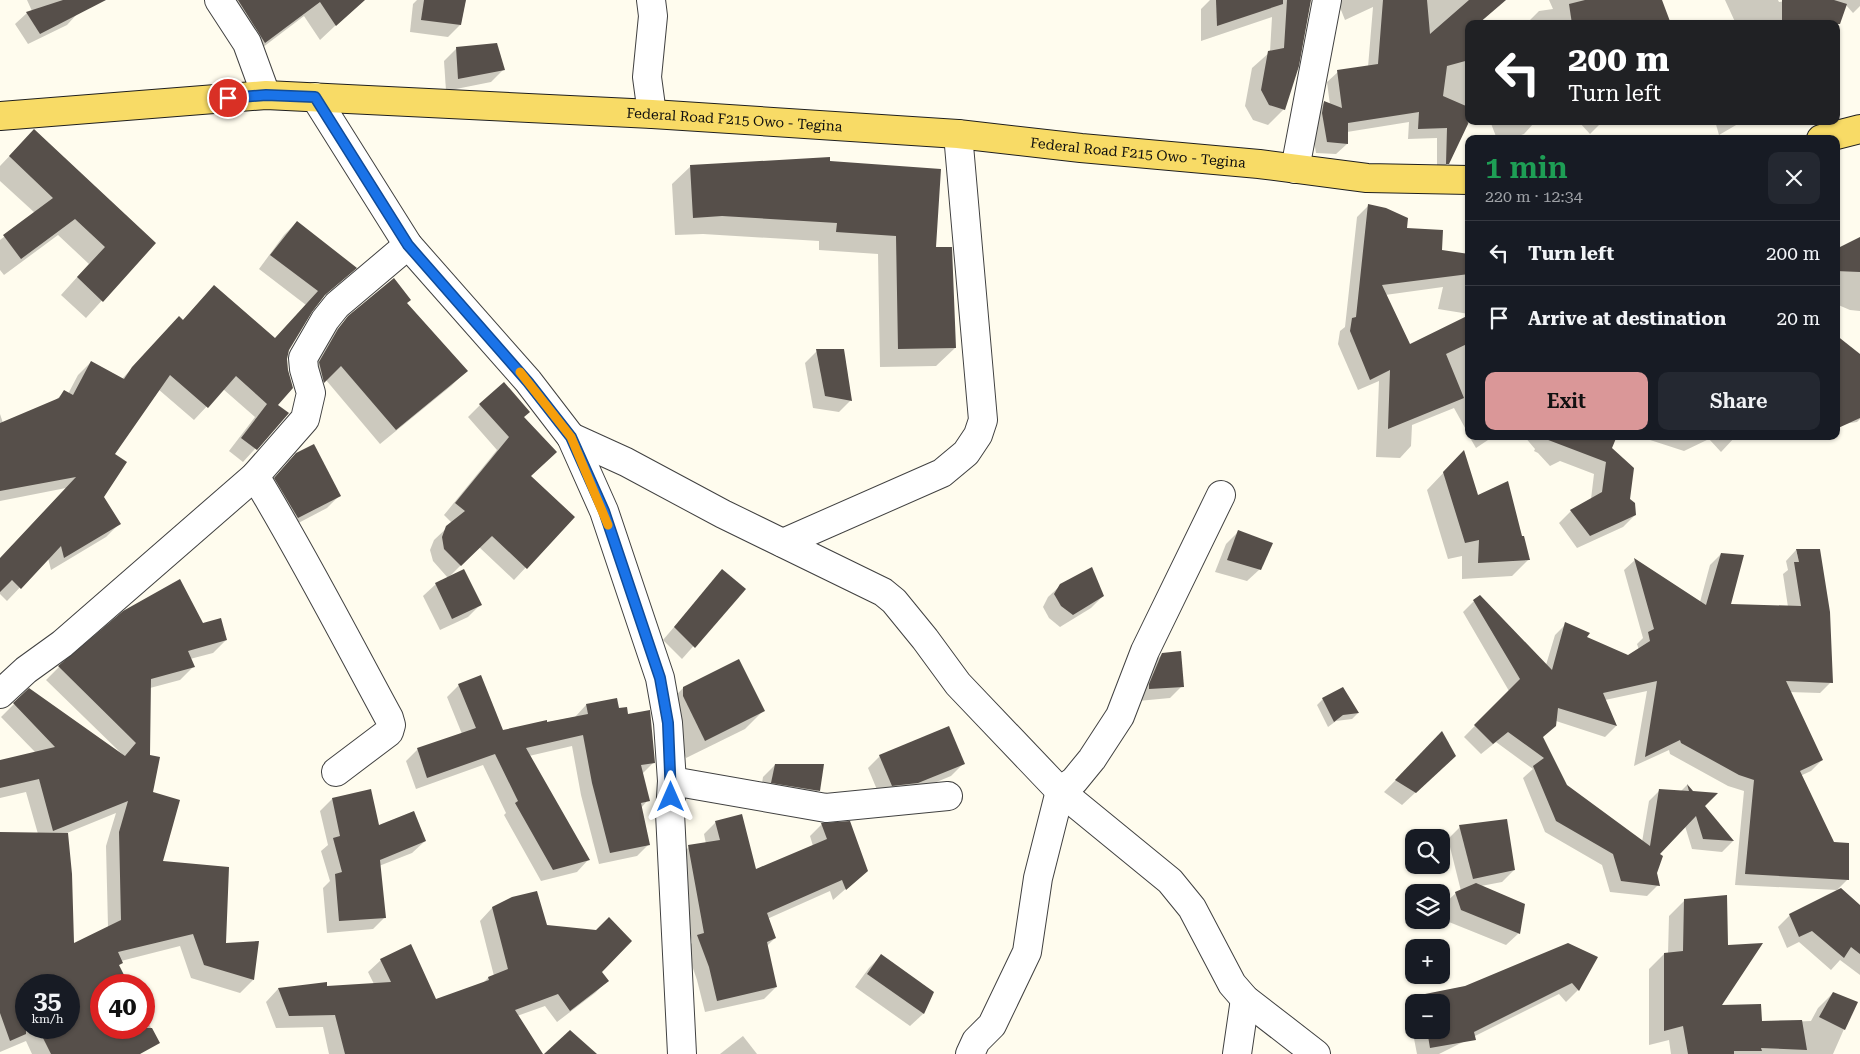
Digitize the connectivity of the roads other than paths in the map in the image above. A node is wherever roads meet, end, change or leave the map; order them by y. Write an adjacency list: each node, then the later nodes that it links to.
1 (219, 0): 4 (street)
2 (651, 0): 6 (street)
3 (1327, 0): 11 (street)
4 (266, 95): 5 (main road, Federal Road F215 Owo - Tegina); 7 (main road, Federal Road F215 Owo - Tegina)
5 (315, 97): 6 (main road, Federal Road F215 Owo - Tegina); 13 (street)
6 (652, 114): 9 (main road, Federal Road F215 Owo - Tegina)
7 (0, 116)
8 (1860, 129): 10 (main road)
9 (958, 134): 11 (main road, Federal Road F215 Owo - Tegina); 17 (street)
10 (1837, 135)
11 (1295, 169): 12 (main road, Federal Road F215 Owo - Tegina)
12 (1465, 180)
13 (408, 245): 14 (street); 15 (street)
14 (571, 437): 17 (street); 20 (street)
15 (256, 476): 18 (street); 19 (street)
16 (1221, 495): 21 (street)
17 (783, 543): 21 (street)
18 (0, 694)
19 (336, 772)
20 (672, 781): 22 (street); 24 (street)
21 (1060, 791): 23 (street); 25 (street)
22 (948, 796)
23 (1245, 999): 26 (street); 27 (street)
24 (682, 1054)
25 (970, 1054)
26 (1237, 1054)
27 (1316, 1054)

